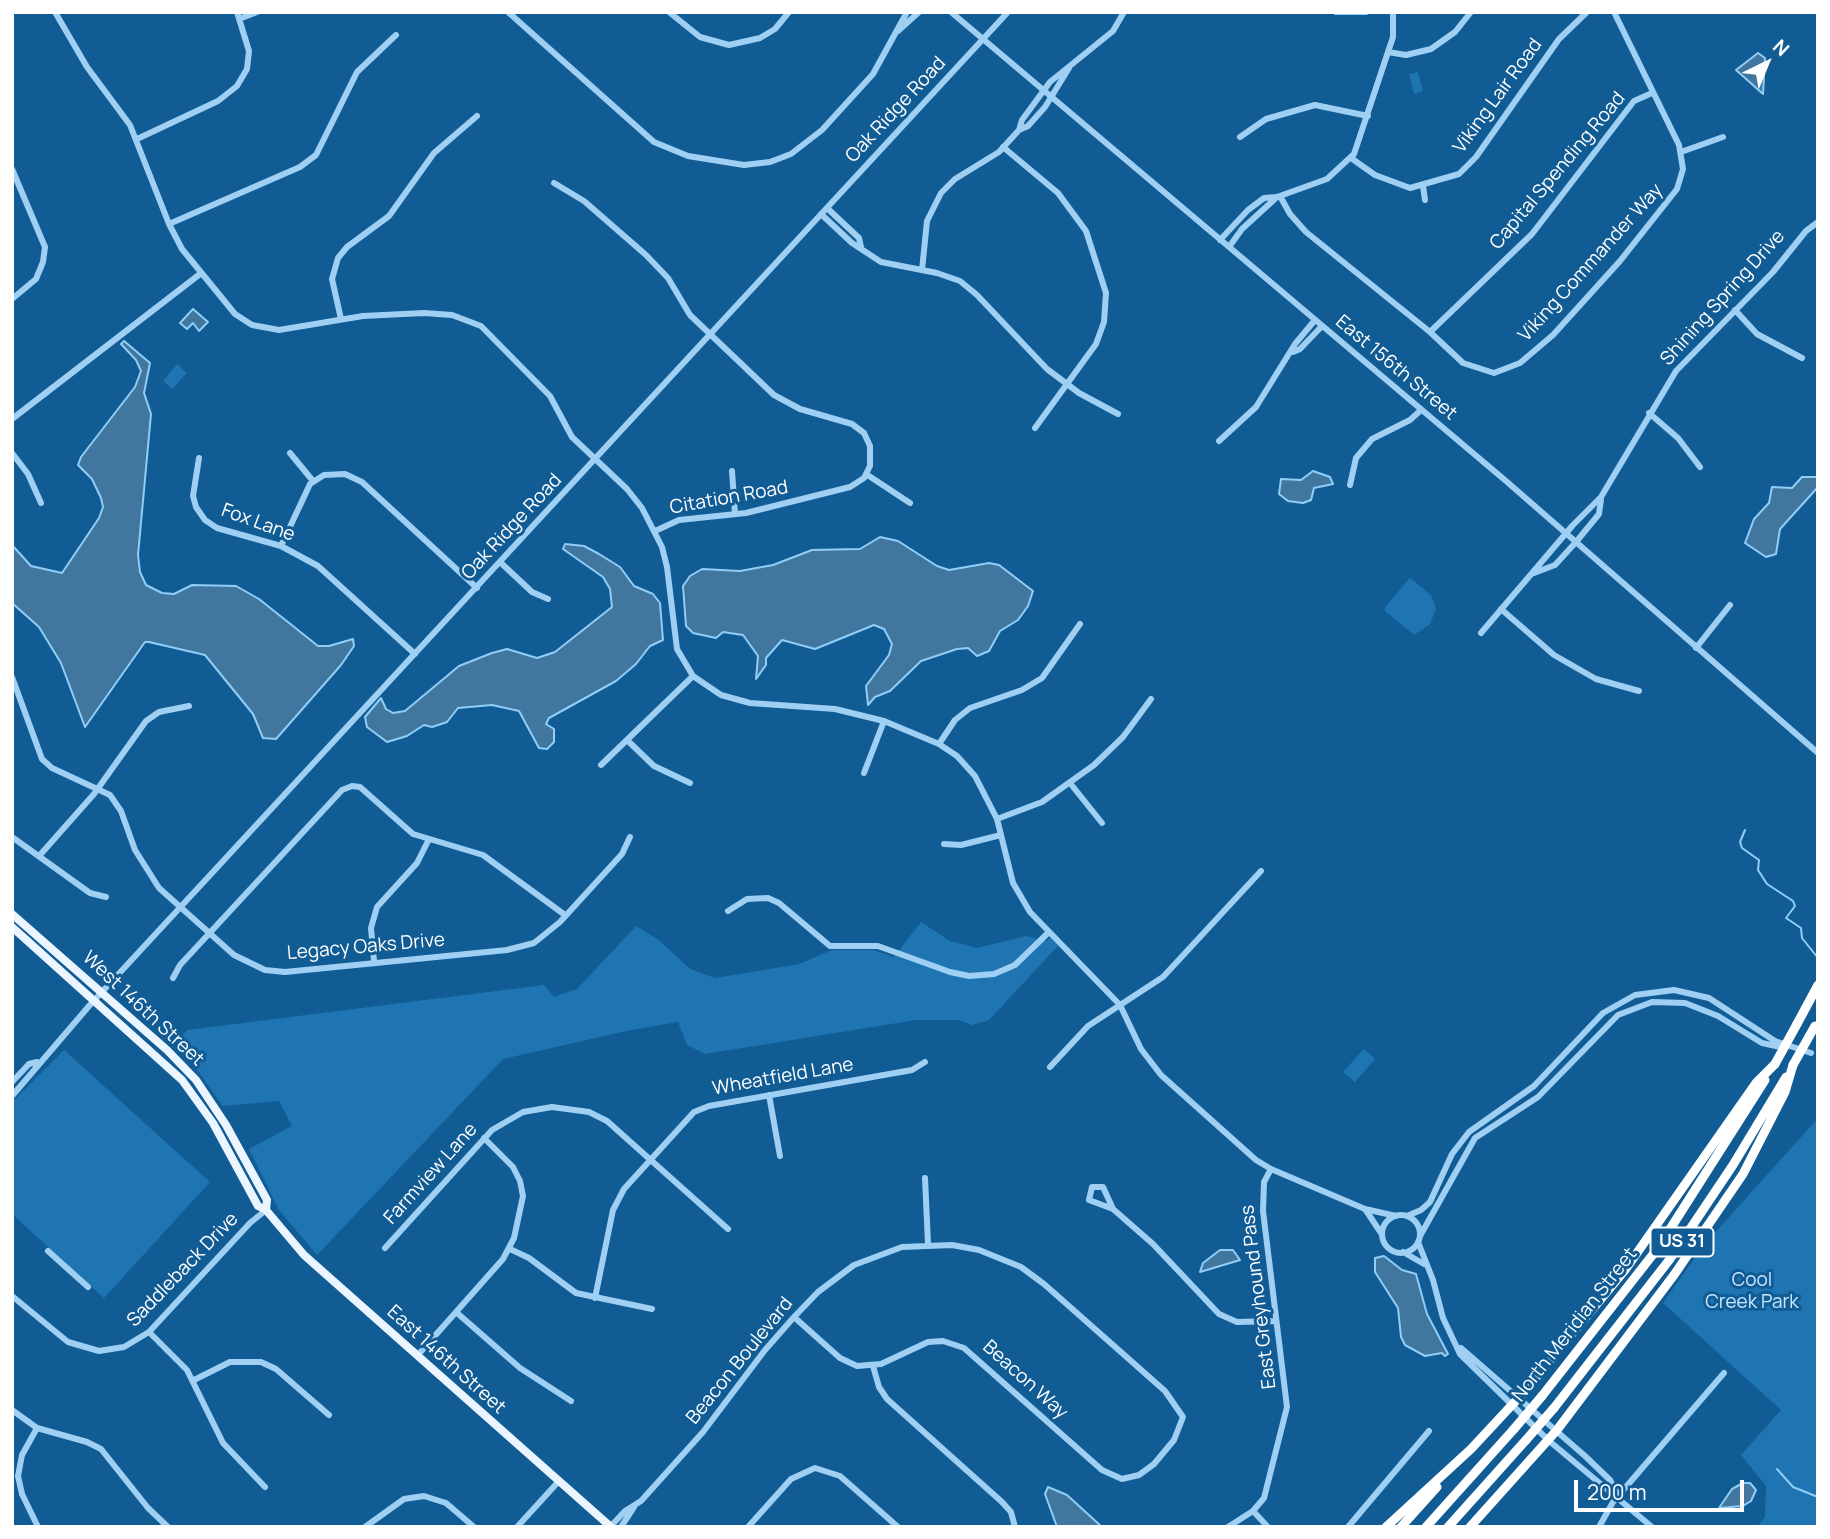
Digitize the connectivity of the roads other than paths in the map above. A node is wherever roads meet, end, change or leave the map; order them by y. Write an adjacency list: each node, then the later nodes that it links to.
1 (55, 12): 31 (street)
2 (257, 12): 17 (street)
3 (508, 12): 18 (street)
4 (669, 12): 5 (street)
5 (789, 12)
6 (907, 12): 18 (street)
7 (919, 12): 18 (street)
8 (951, 12): 20 (street, East 156th Street)
9 (1009, 12): 20 (street, Oak Ridge Road)
10 (1124, 12): 22 (street)
11 (1336, 12): 12 (street)
12 (1366, 12)
13 (1393, 12): 21 (street)
14 (1471, 12): 21 (street)
15 (1587, 12): 37 (street, Viking Lair Road)
16 (1614, 12): 24 (street)
17 (238, 16): 31 (street)
18 (898, 31)
19 (396, 35): 42 (street)
20 (982, 41): 23 (street, East 156th Street); 40 (street, Oak Ridge Road)
21 (1388, 52): 27 (street)
22 (1069, 68): 23 (street); 25 (street)
23 (1042, 91): 25 (street, East 156th Street); 28 (street)
24 (1652, 93): 33 (street); 52 (street, Capital Spending Road)
25 (1050, 97): 28 (street); 43 (street, East 156th Street)
26 (477, 116): 49 (street)
27 (1368, 116): 29 (street); 34 (street)
28 (1019, 130): 32 (street)
29 (1240, 137)
30 (1723, 137): 33 (street)
31 (137, 139): 42 (street)
32 (1003, 147): 45 (street); 56 (street)
33 (1681, 152): 52 (street, Viking Commander Way)
34 (1350, 158): 37 (street, Viking Lair Road); 38 (street)
35 (12, 169): 47 (street)
36 (554, 183): 53 (street)
37 (1423, 186): 39 (street)
38 (1279, 196): 43 (street); 44 (street); 52 (street, Viking Commander Way)
39 (1425, 200)
40 (824, 211): 45 (street); 53 (street, Oak Ridge Road)
41 (1818, 222): 48 (street, Shining Spring Drive)
42 (169, 224): 46 (street)
43 (1220, 240): 44 (street, East 156th Street)
44 (1229, 247): 50 (street, East 156th Street)
45 (922, 270): 56 (street)
46 (200, 274): 49 (street); 60 (street)
47 (12, 299)
48 (1735, 310): 55 (street); 58 (street, Shining Spring Drive)
49 (341, 319): 66 (street)
50 (1315, 320): 51 (street, East 156th Street); 54 (street)
51 (1322, 326): 54 (street); 57 (street, East 156th Street)
52 (1430, 332)
53 (709, 335): 66 (street, Oak Ridge Road); 69 (street)
54 (1293, 352): 62 (street)
55 (1802, 358)
56 (1067, 385): 59 (street); 61 (street)
57 (1421, 410): 71 (street); 77 (street, East 156th Street)
58 (1649, 413): 67 (street); 72 (street, Shining Spring Drive)
59 (1118, 414)
60 (12, 419)
61 (1035, 428)
62 (1219, 440)
63 (12, 453): 73 (street)
64 (290, 453): 70 (street)
65 (199, 458): 79 (street, Fox Lane)
66 (595, 459): 76 (street); 80 (street, Oak Ridge Road)
67 (1700, 467)
68 (732, 471): 75 (street)
69 (866, 474): 74 (street); 75 (street, Citation Road)
70 (313, 481): 79 (street); 82 (street)
71 (1350, 485)
72 (1601, 497): 77 (street, Shining Spring Drive); 78 (street)
73 (41, 503)
74 (910, 503)
75 (735, 514): 76 (street, Citation Road)
76 (655, 531): 90 (street)
77 (1566, 534): 78 (street, East 156th Street); 81 (street, Shining Spring Drive)
78 (1576, 542): 81 (street); 88 (street, East 156th Street)
79 (281, 546): 89 (street, Fox Lane)
80 (500, 562): 82 (street, Oak Ridge Road); 83 (street)
81 (1534, 573): 85 (street, Shining Spring Drive)
82 (477, 588): 89 (street, Oak Ridge Road)
83 (548, 599)
84 (1730, 605): 88 (street)
85 (1501, 609): 87 (street, Shining Spring Drive); 92 (street)
86 (1080, 624): 97 (street)
87 (1481, 633)
88 (1696, 648): 98 (street, East 156th Street)
89 (415, 654): 114 (street, Oak Ridge Road)
90 (693, 676): 95 (street); 96 (street)
91 (13, 681): 103 (street)
92 (1639, 691)
93 (1151, 699): 102 (street)
94 (189, 706): 103 (street)
95 (884, 721): 97 (street); 100 (street)
96 (627, 740): 99 (street); 101 (street)
97 (939, 744): 104 (street)
98 (1818, 753)
99 (601, 765)
100 (864, 774)
101 (690, 783)
102 (1070, 783): 104 (street); 105 (street)
103 (98, 788): 111 (street); 114 (street, Legacy Oaks Drive)
104 (997, 819): 106 (street)
105 (1102, 823)
106 (1001, 835): 110 (street); 119 (street)
107 (12, 837): 111 (street)
108 (630, 837): 117 (street, Legacy Oaks Drive)
109 (428, 841): 117 (street); 120 (street); 121 (street)
110 (944, 844)
111 (40, 855): 113 (street)
112 (1261, 871): 126 (street)
113 (106, 897)
114 (179, 908): 120 (street, Legacy Oaks Drive); 124 (street, Oak Ridge Road)
115 (727, 911): 119 (street)
116 (12, 914): 124 (main road, West 146th Street)
117 (565, 915): 121 (street, Legacy Oaks Drive)
118 (12, 927): 125 (main road, West 146th Street)
119 (1049, 932): 126 (street)
120 (209, 934): 121 (street, Legacy Oaks Drive); 122 (street)
121 (374, 961)
122 (173, 978)
123 (1818, 985): 131 (highway, North Meridian Street / US 31, bridge)
124 (102, 992): 125 (street, Oak Ridge Road); 144 (main road, West 146th Street)
125 (95, 999): 129 (street, Oak Ridge Road); 144 (main road, West 146th Street)
126 (1120, 1005): 133 (street); 140 (street)
127 (1816, 1023): 132 (highway, North Meridian Street / US 31, bridge)
128 (1814, 1054): 146 (street); 149 (street)
129 (37, 1062): 134 (street, Oak Ridge Road); 135 (street, Oak Ridge Road)
130 (925, 1062): 136 (street, Wheatfield Lane)
131 (1775, 1064): 169 (highway); 200 (highway, North Meridian Street / US 31, bridge)
132 (1793, 1065): 176 (highway); 201 (highway, North Meridian Street / US 31, bridge)
133 (1050, 1067)
134 (12, 1082)
135 (12, 1096)
136 (769, 1096): 138 (street); 139 (street, Wheatfield Lane)
137 (484, 1139): 139 (street, Farmview Lane); 151 (street, Farmview Lane); 152 (street)
138 (780, 1156)
139 (650, 1158): 147 (street, Farmview Lane); 158 (street, Wheatfield Lane)
140 (1271, 1170): 143 (street); 162 (street, East Greyhound Pass)
141 (925, 1178): 150 (street)
142 (1113, 1209): 162 (street)
143 (1365, 1209): 145 (street); 148 (street)
144 (266, 1210): 163 (street, Saddleback Drive); 165 (main road, East 146th Street)
145 (1396, 1216): 146 (street); 148 (street)
146 (1407, 1216): 149 (street)
147 (728, 1229)
148 (1382, 1235): 154 (street)
149 (1419, 1239): 154 (street); 155 (street)
150 (928, 1244): 161 (street, Beacon Boulevard); 175 (street, Beacon Boulevard)
151 (385, 1248)
152 (510, 1248): 158 (street); 160 (street)
153 (48, 1251): 156 (street)
154 (1403, 1252): 155 (street)
155 (1424, 1264): 164 (street)
156 (88, 1287)
157 (12, 1296): 163 (street, Saddleback Drive)
158 (595, 1298): 159 (street)
159 (653, 1309)
160 (456, 1312): 165 (street); 170 (street)
161 (794, 1317): 166 (street); 183 (street, Beacon Boulevard)
162 (1276, 1321): 184 (street, East Greyhound Pass)
163 (149, 1332): 168 (street)
164 (1449, 1332): 169 (street); 171 (street)
165 (417, 1356): 180 (main road, East 146th Street)
166 (873, 1366): 175 (street, Beacon Way); 194 (street)
167 (1724, 1373): 182 (street)
168 (194, 1380): 173 (street); 181 (street)
169 (1520, 1396): 171 (highway); 176 (street)
170 (571, 1401)
171 (1513, 1405): 178 (street); 179 (highway)
172 (12, 1410): 174 (street)
173 (329, 1415)
174 (37, 1428): 186 (street); 187 (street)
175 (1179, 1429)
176 (1557, 1430): 178 (highway); 182 (street)
177 (1429, 1431): 197 (street)
178 (1549, 1440): 182 (street); 202 (highway)
179 (1471, 1449): 198 (highway); 199 (highway)
180 (559, 1481): 185 (main road, East 146th Street); 190 (street)
181 (265, 1487)
182 (1618, 1496): 203 (street); 204 (street)
183 (634, 1507): 185 (street, Beacon Boulevard); 191 (street, Beacon Boulevard)
184 (1253, 1511): 195 (street, East Greyhound Pass); 196 (street)
185 (611, 1526)
186 (38, 1527)
187 (168, 1527)
188 (365, 1527): 189 (street)
189 (474, 1527)
190 (517, 1527)
191 (621, 1527)
192 (748, 1527): 193 (street)
193 (898, 1527)
194 (1015, 1527)
195 (1228, 1527)
196 (1268, 1527)
197 (1348, 1527)
198 (1386, 1527)
199 (1401, 1527)
200 (1426, 1527)
201 (1448, 1527)
202 (1470, 1527)
203 (1599, 1527)
204 (1652, 1527)

